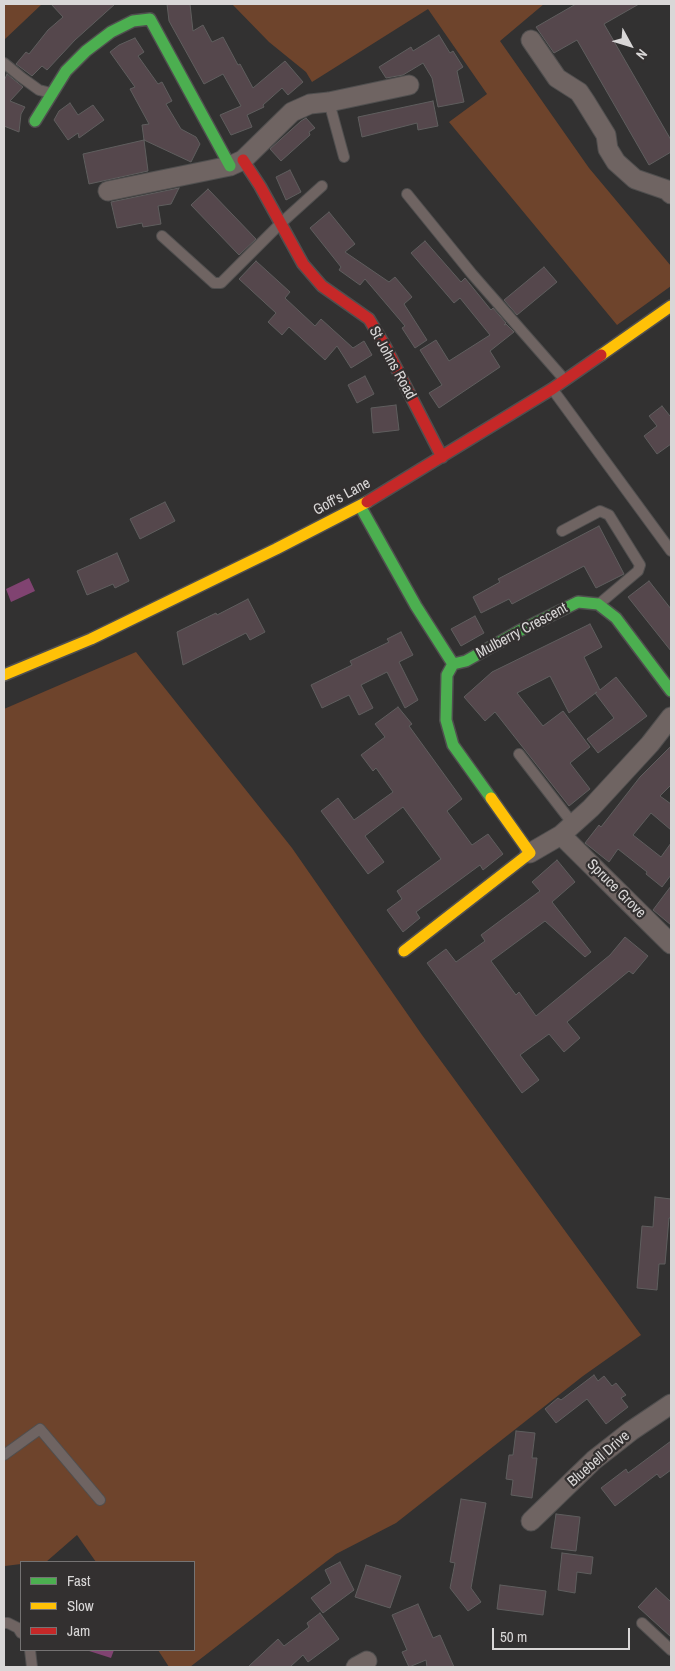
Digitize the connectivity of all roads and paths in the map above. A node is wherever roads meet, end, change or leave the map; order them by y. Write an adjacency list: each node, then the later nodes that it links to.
1 (152, 11): 5 (street, St Johns Road); 9 (street, St Johns Road)
2 (531, 40): 13 (street)
3 (4, 63): 5 (lane)
4 (409, 85): 6 (street)
5 (51, 93): 7 (street, St Johns Road)
6 (329, 102): 8 (lane); 9 (street)
7 (35, 121)
8 (344, 157)
9 (236, 163): 11 (street); 14 (street, St Johns Road)
10 (322, 186): 14 (lane)
11 (108, 191)
12 (408, 194): 17 (lane)
13 (671, 194)
14 (280, 224): 15 (lane); 19 (street, St Johns Road)
15 (162, 236)
16 (671, 306): 17 (street, Goff's Lane)
17 (565, 380): 18 (street, Goff's Lane)
18 (552, 389): 19 (street, Goff's Lane); 22 (lane)
19 (442, 457): 20 (street, Goff's Lane)
20 (360, 506): 24 (street); 25 (street, Goff's Lane)
21 (562, 531): 23 (lane)
22 (671, 551)
23 (598, 604): 24 (street, Mulberry Crescent); 26 (street)
24 (453, 664): 30 (street)
25 (4, 675)
26 (671, 690)
27 (671, 717): 29 (street)
28 (519, 754): 29 (lane)
29 (567, 830): 30 (street); 31 (street, Spruce Grove)
30 (530, 853): 32 (street)
31 (671, 944)
32 (404, 951)
33 (671, 1404): 36 (street, Bluebell Drive)
34 (4, 1455): 35 (lane)
35 (100, 1500)
36 (531, 1521)
37 (4, 1623): 39 (lane)
38 (642, 1623): 40 (lane)
39 (20, 1631)
40 (671, 1650)
41 (30, 1651): 42 (lane)
42 (32, 1667)

